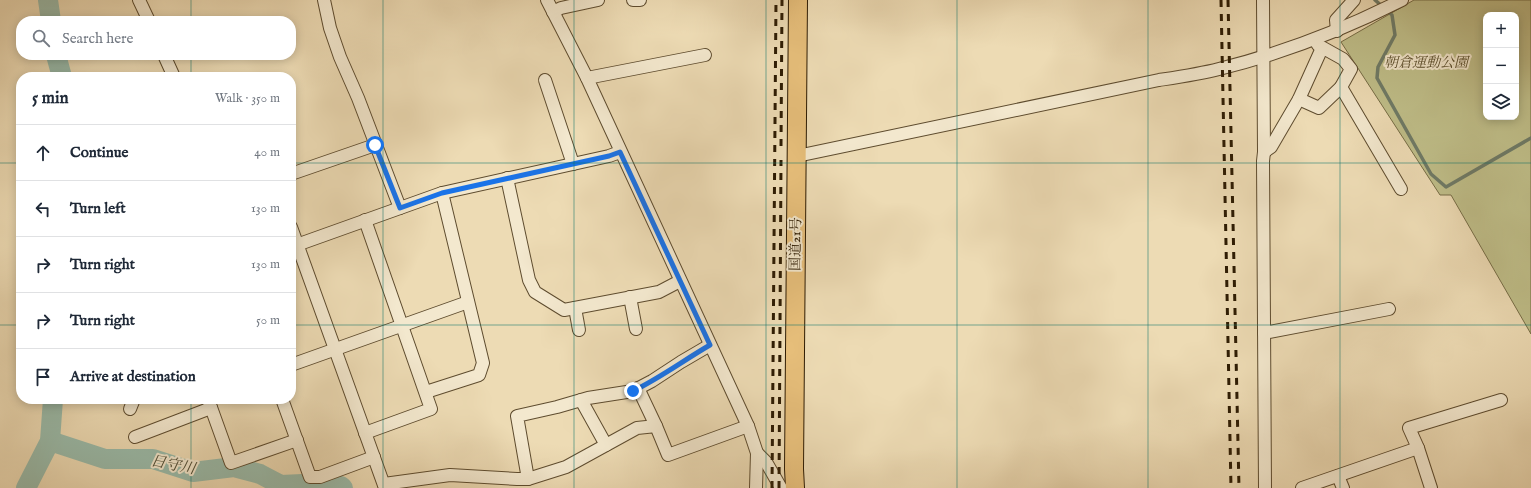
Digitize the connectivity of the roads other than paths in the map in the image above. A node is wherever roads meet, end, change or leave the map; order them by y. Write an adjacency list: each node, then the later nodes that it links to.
1 (139, 0): 12 (street)
2 (324, 0): 23 (street)
3 (547, 0): 11 (street)
4 (598, 0): 11 (street)
5 (634, 0): 6 (street)
6 (640, 0)
7 (798, 0): 26 (highway, 国道21号)
8 (1263, 0): 16 (street)
9 (1354, 0): 13 (street)
10 (1402, 0): 13 (street)
11 (553, 12): 19 (street)
12 (147, 16)
13 (1337, 31): 14 (street)
14 (1319, 44): 16 (street); 21 (street); 22 (street)
15 (705, 55): 19 (street)
16 (1263, 57): 25 (street); 26 (street)
17 (166, 60): 18 (street)
18 (172, 72)
19 (587, 78): 24 (street)
20 (546, 80): 27 (street)
21 (1341, 88): 22 (street); 30 (street)
22 (1299, 99): 25 (street)
23 (375, 145): 28 (street); 32 (street)
24 (620, 152): 27 (street); 36 (street)
25 (1264, 152): 44 (street)
26 (797, 156): 69 (highway, 国道21号)
27 (573, 164): 29 (street)
28 (296, 172)
29 (508, 178): 31 (street); 39 (street)
30 (1401, 189)
31 (442, 193): 32 (street); 38 (street)
32 (400, 208): 33 (street)
33 (365, 220): 34 (street); 41 (street)
34 (296, 245)
35 (296, 251): 46 (street)
36 (680, 281): 37 (street); 45 (street)
37 (630, 297): 39 (street); 42 (street)
38 (468, 302): 41 (street); 49 (street)
39 (575, 308): 43 (street)
40 (1389, 309): 44 (street)
41 (402, 326): 46 (street); 49 (street)
42 (636, 329)
43 (579, 330)
44 (1264, 333): 70 (street)
45 (710, 345): 48 (street); 56 (street)
46 (335, 350): 47 (street); 57 (street)
47 (296, 363)
48 (638, 388): 50 (street); 55 (street)
49 (426, 392): 57 (street)
50 (581, 400): 60 (street); 65 (street)
51 (1502, 400): 61 (street)
52 (208, 404): 58 (street)
53 (210, 404): 59 (street)
54 (284, 404): 59 (street)
55 (656, 426): 56 (street); 60 (street)
56 (748, 426): 62 (street)
57 (366, 433): 63 (street)
58 (134, 437)
59 (297, 440): 63 (street)
60 (606, 445): 65 (street)
61 (1418, 448): 64 (street); 73 (street)
62 (757, 453): 67 (street); 68 (street)
63 (374, 457): 66 (street)
64 (1338, 476): 71 (street); 72 (street)
65 (528, 479): 66 (street)
66 (384, 486)
67 (756, 488)
68 (780, 488)
69 (795, 488)
70 (1265, 488)
71 (1302, 488)
72 (1343, 488)
73 (1431, 488)

